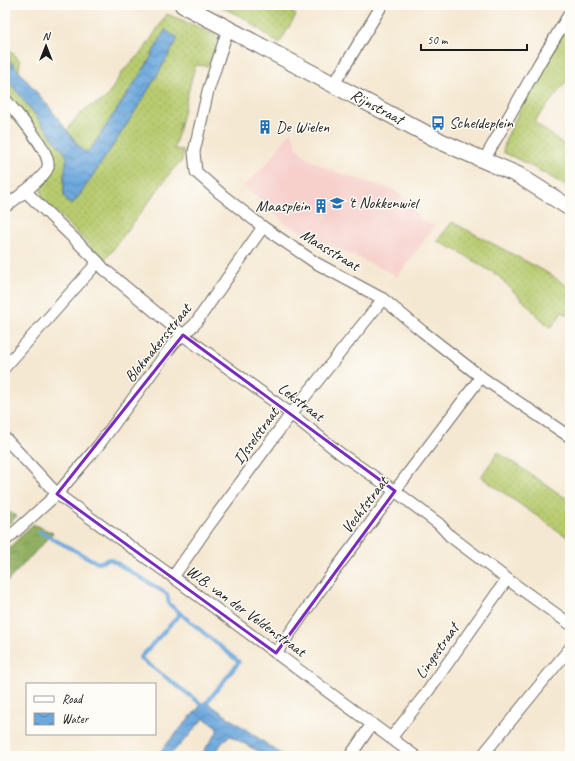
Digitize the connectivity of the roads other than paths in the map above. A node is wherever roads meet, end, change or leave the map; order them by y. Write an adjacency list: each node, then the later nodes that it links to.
1 (183, 5): 4 (street, Rijnstraat)
2 (382, 5): 5 (street)
3 (570, 13): 7 (street)
4 (228, 29): 5 (street, Rijnstraat); 11 (street, Maasstraat)
5 (334, 84): 7 (street, Rijnstraat)
6 (5, 100): 8 (street)
7 (484, 160): 10 (street, Rijnstraat)
8 (25, 191): 9 (street); 12 (street, Lekstraat)
9 (5, 207)
10 (570, 208)
11 (263, 227): 13 (street, Maasstraat); 14 (street, Blokmakersstraat)
12 (98, 262): 14 (street, Lekstraat); 15 (street)
13 (383, 299): 16 (street, Maasstraat); 17 (street, IJsselstraat)
14 (183, 335): 17 (street, Lekstraat); 21 (street, Blokmakersstraat)
15 (5, 367)
16 (481, 377): 19 (street, Maasstraat); 20 (street, Vechtstraat)
17 (291, 414): 20 (street, Lekstraat); 23 (street, IJsselstraat)
18 (5, 438): 21 (street, W.B. van der Veldenstraat)
19 (570, 438)
20 (395, 491): 24 (street, Lekstraat); 27 (street, Vechtstraat)
21 (57, 494): 22 (street, Blokmakersstraat); 23 (street, W.B. van der Veldenstraat)
22 (5, 541)
23 (172, 577): 27 (street, W.B. van der Veldenstraat)
24 (507, 579): 25 (street, Lekstraat); 29 (street, Lingestraat)
25 (570, 624)
26 (570, 648): 32 (street)
27 (276, 653): 28 (street, W.B. van der Veldenstraat)
28 (372, 724): 29 (street, W.B. van der Veldenstraat); 30 (street)
29 (391, 738): 31 (street, W.B. van der Veldenstraat)
30 (350, 756)
31 (415, 756)
32 (482, 756)

